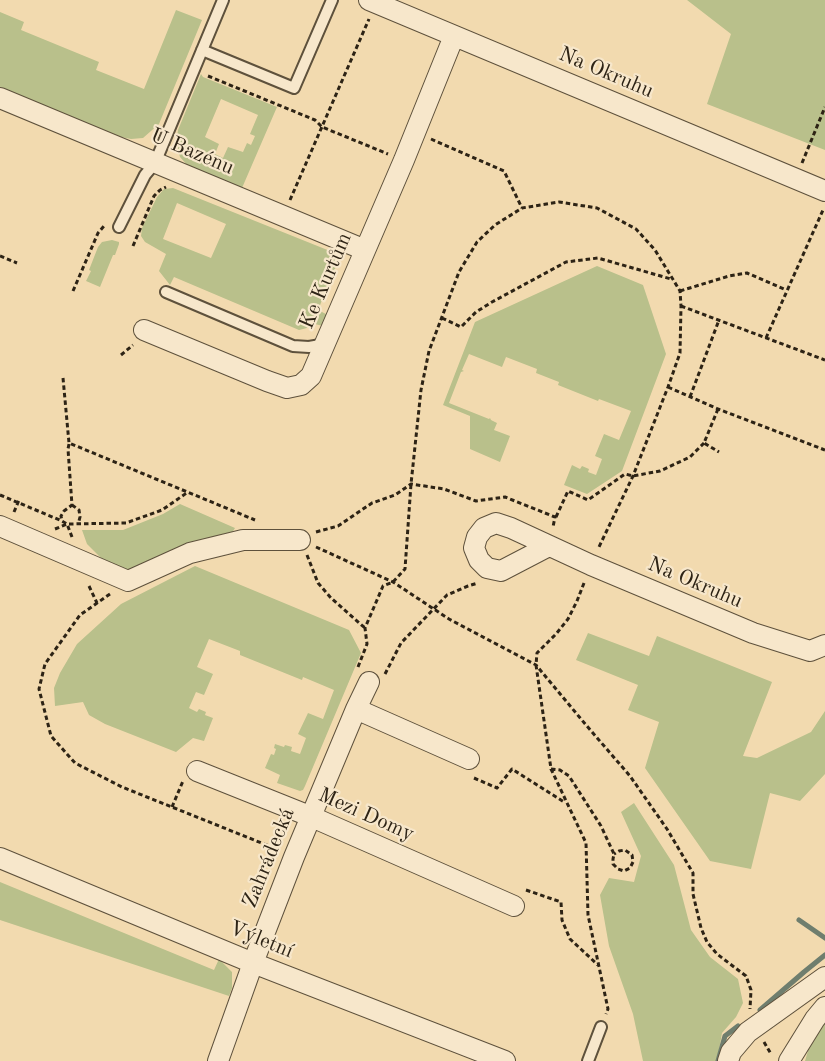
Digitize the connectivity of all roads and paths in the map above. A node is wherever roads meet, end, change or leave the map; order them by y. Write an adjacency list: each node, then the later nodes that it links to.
1 (223, 0): 6 (lane)
2 (332, 0): 6 (lane)
3 (369, 0): 5 (street, Na Okruhu)
4 (367, 24): 16 (path)
5 (454, 36): 9 (street, Ke Kurtům); 11 (street, Na Okruhu)
6 (202, 50): 10 (lane)
7 (0, 98): 10 (street, U Bazénu)
8 (825, 107): 11 (path)
9 (415, 133): 15 (path); 19 (street, Ke Kurtům)
10 (155, 163): 16 (street, U Bazénu); 17 (lane)
11 (796, 178): 13 (street, Na Okruhu)
12 (168, 185): 18 (path)
13 (825, 190)
14 (825, 205): 24 (path)
15 (522, 208): 23 (path); 29 (path)
16 (283, 216): 19 (street, U Bazénu)
17 (119, 227)
18 (133, 246)
19 (365, 250): 33 (street, Ke Kurtům)
20 (0, 256): 21 (path)
21 (17, 262)
22 (83, 268): 25 (path)
23 (671, 279): 26 (path); 29 (path)
24 (786, 290): 26 (path); 32 (path)
25 (73, 291)
26 (680, 291): 28 (path)
27 (166, 292): 33 (lane)
28 (681, 306): 30 (path); 36 (path)
29 (442, 318): 44 (path)
30 (719, 320): 32 (path); 37 (path)
31 (144, 330): 33 (street, Ke Kurtům)
32 (766, 338): 34 (path)
33 (326, 344)
34 (825, 360)
35 (63, 378): 39 (path)
36 (668, 387): 37 (path); 43 (path)
37 (690, 397): 38 (path)
38 (718, 409): 40 (path); 41 (path)
39 (69, 443): 45 (path); 47 (path)
40 (704, 443): 42 (path); 43 (path)
41 (825, 450)
42 (719, 452)
43 (633, 476): 48 (path); 57 (path)
44 (411, 484): 48 (path); 54 (path); 60 (path)
45 (188, 492): 50 (path); 52 (path)
46 (0, 495): 49 (path)
47 (72, 505): 49 (path); 52 (path)
48 (555, 517): 55 (path)
49 (62, 521): 51 (path)
50 (260, 522)
51 (67, 524): 52 (path); 56 (path)
52 (78, 525)
53 (0, 526): 56 (street)
54 (300, 540): 59 (street); 60 (path); 64 (path)
55 (549, 546): 57 (street, Na Okruhu); 58 (street); 58 (street, Na Okruhu)
56 (79, 560): 59 (street); 62 (path)
57 (591, 565): 65 (street, Na Okruhu)
58 (501, 571): 63 (path)
59 (128, 581): 62 (path)
60 (393, 582): 63 (path); 64 (path)
61 (582, 588): 66 (path)
62 (96, 603): 75 (path)
63 (434, 609): 66 (path); 67 (path)
64 (365, 628): 67 (path)
65 (825, 645)
66 (536, 665): 70 (path); 83 (path)
67 (369, 682): 68 (street, Zahrádecká)
68 (356, 709): 69 (street); 73 (street, Zahrádecká)
69 (469, 759): 72 (path)
70 (551, 769): 72 (path); 74 (path)
71 (197, 771): 73 (street, Mezi Domy)
72 (566, 803): 79 (path)
73 (312, 817): 75 (street, Zahrádecká); 77 (street, Mezi Domy)
74 (614, 854): 74 (path)
75 (294, 857): 78 (street, Zahrádecká)
76 (0, 858): 78 (street, Výletní)
77 (514, 906): 79 (path)
78 (253, 963): 84 (street, Zahrádecká); 85 (street, Výletní)
79 (599, 966): 82 (path)
80 (825, 977): 83 (street)
81 (825, 1007): 88 (street)
82 (601, 1027): 86 (lane)
83 (748, 1032): 87 (street)
84 (218, 1061)
85 (505, 1061)
86 (588, 1061)
87 (728, 1061)
88 (789, 1061)

